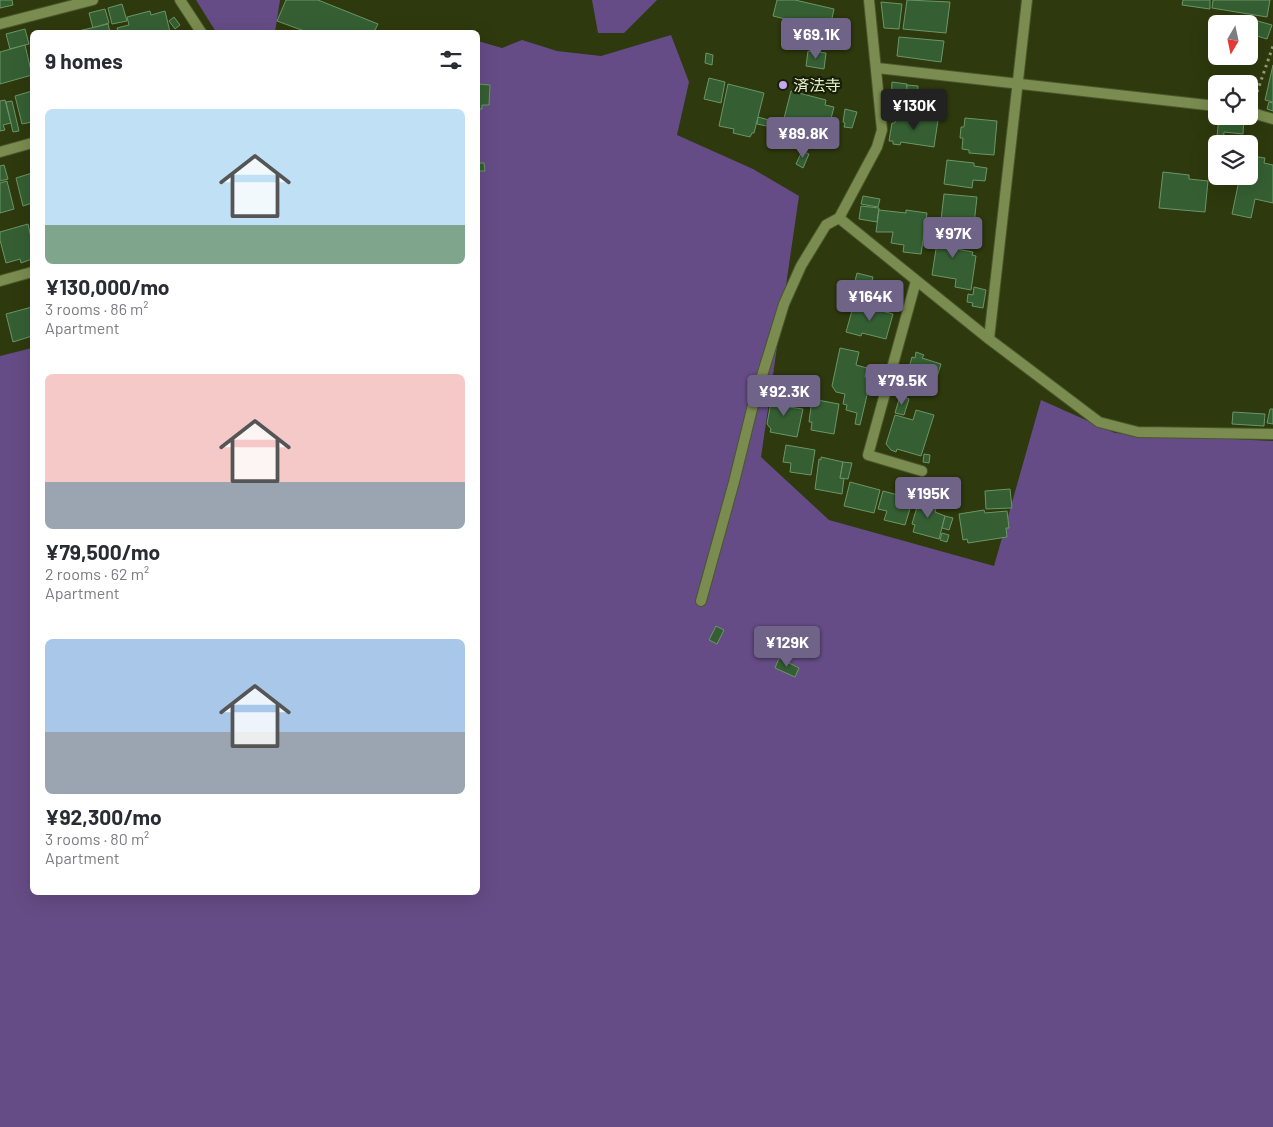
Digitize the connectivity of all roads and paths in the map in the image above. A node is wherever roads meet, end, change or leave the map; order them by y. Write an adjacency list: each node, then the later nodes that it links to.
1 (93, 0): 5 (street)
2 (180, 0): 6 (street)
3 (868, 0): 8 (street)
4 (1027, 0): 9 (street)
5 (0, 24)
6 (200, 30)
7 (1273, 46): 10 (path)
8 (877, 68): 9 (street); 16 (street)
9 (1018, 83): 11 (street); 20 (street)
10 (1258, 87)
11 (1208, 105)
12 (1258, 115): 13 (street)
13 (1273, 119)
14 (30, 144): 15 (street)
15 (0, 152)
16 (839, 218): 19 (street); 23 (street)
17 (30, 273): 18 (street)
18 (0, 281)
19 (916, 281): 20 (street); 22 (street)
20 (988, 339): 21 (street)
21 (1273, 434)
22 (922, 471)
23 (700, 601)

